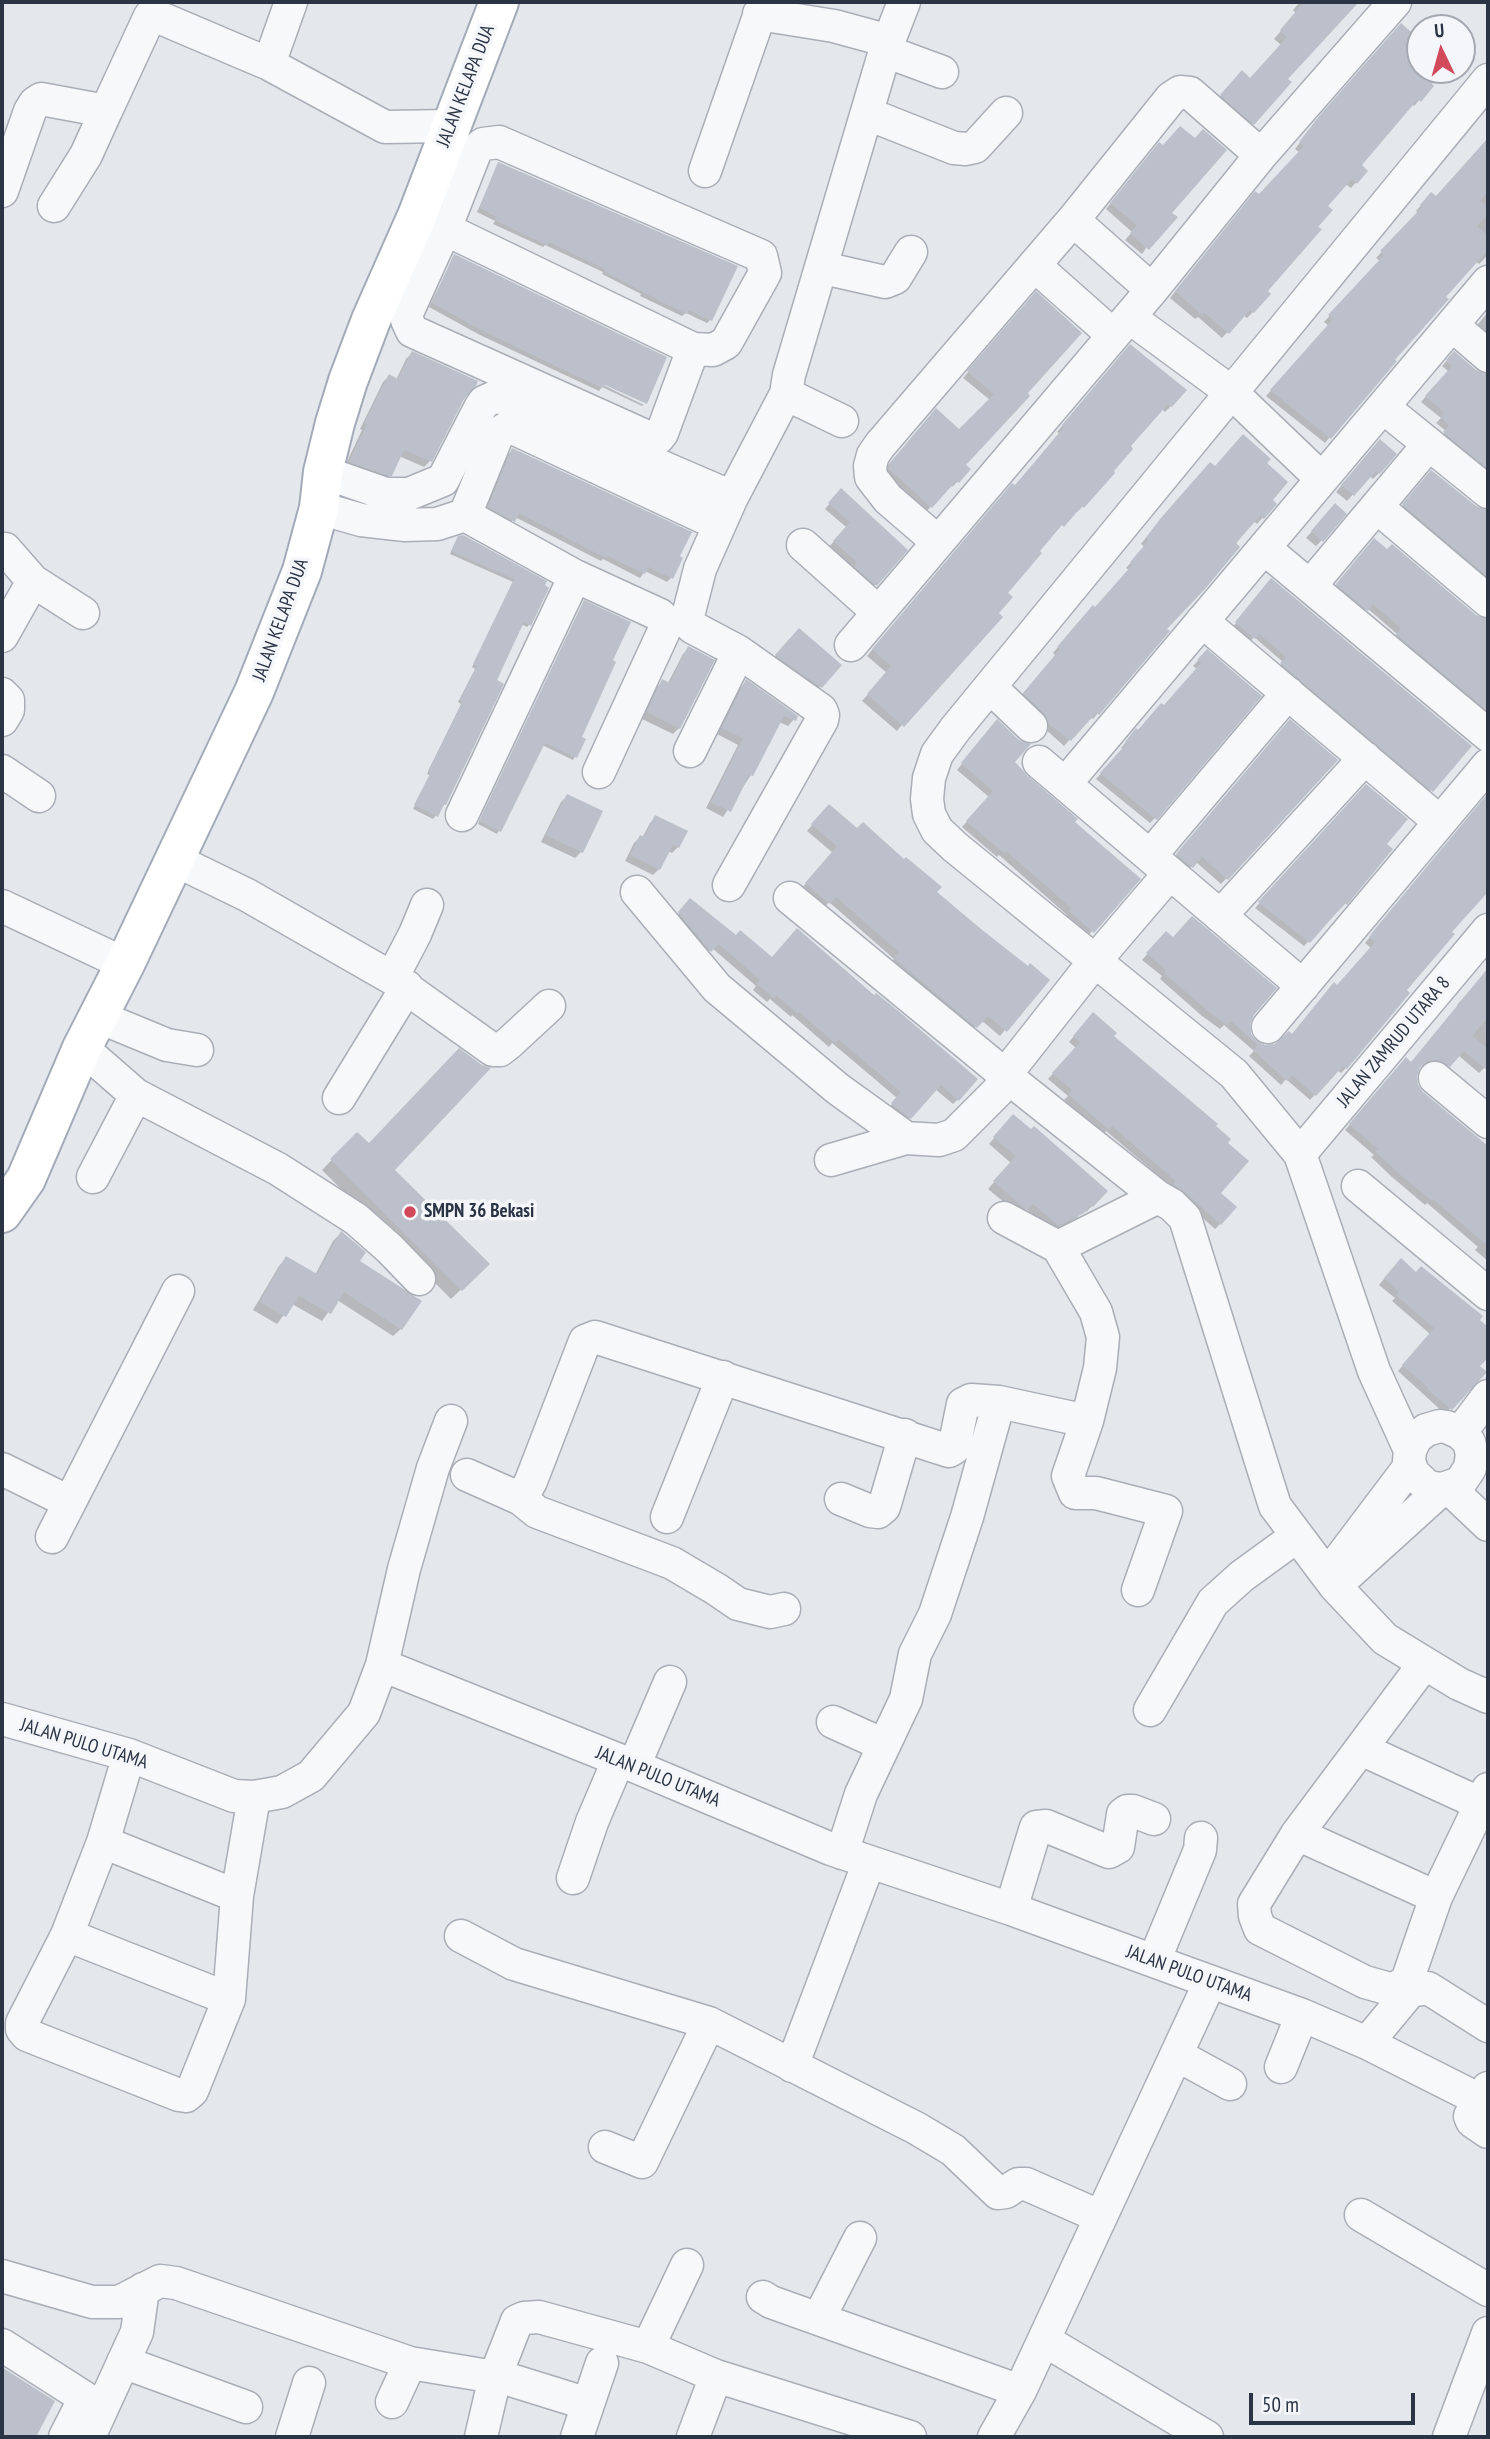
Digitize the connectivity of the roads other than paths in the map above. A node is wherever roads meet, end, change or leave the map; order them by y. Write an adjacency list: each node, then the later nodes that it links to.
1 (291, 2): 7 (street)
2 (499, 2): 13 (main road, JALAN KELAPA DUA)
3 (904, 2): 6 (street)
4 (1395, 2): 14 (street)
5 (762, 8): 6 (street); 15 (street)
6 (887, 46): 8 (street); 12 (street)
7 (269, 64): 10 (street); 13 (street)
8 (943, 72)
9 (1488, 80): 29 (street)
10 (106, 111): 16 (street); 17 (street)
11 (1006, 113): 12 (street)
12 (868, 114): 22 (street)
13 (450, 126): 19 (main road, JALAN KELAPA DUA)
14 (1261, 155): 18 (street); 24 (street)
15 (705, 171)
16 (2, 191)
17 (54, 206)
18 (1073, 220): 21 (street); 24 (street)
19 (431, 222): 27 (street); 27 (street); 27 (street); 35 (main road, JALAN KELAPA DUA)
20 (911, 252): 22 (street)
21 (1034, 265): 26 (street); 41 (street)
22 (822, 268): 30 (street)
23 (1488, 282): 25 (street)
24 (1152, 290): 26 (street)
25 (1452, 325): 28 (street); 31 (street)
26 (1121, 326): 29 (street); 41 (street)
27 (693, 349)
28 (1488, 356)
29 (1231, 392): 34 (street); 55 (street)
30 (786, 394): 32 (street); 37 (street)
31 (1383, 407): 33 (street); 34 (street)
32 (842, 421)
33 (1429, 444): 36 (street); 38 (street)
34 (1322, 480): 43 (street)
35 (321, 490): 37 (street); 39 (street); 71 (main road, JALAN KELAPA DUA)
36 (1488, 492)
37 (732, 497): 54 (street)
38 (1378, 508): 47 (street); 48 (street)
39 (465, 515): 40 (street); 45 (street)
40 (703, 517)
41 (937, 542): 49 (street)
42 (803, 545): 49 (street)
43 (1264, 548): 47 (street); 51 (street)
44 (5, 549): 46 (street)
45 (575, 576): 66 (street); 69 (street)
46 (33, 581): 50 (street); 52 (street)
47 (1310, 586): 60 (street)
48 (1488, 601)
49 (878, 612): 53 (street)
50 (83, 613)
51 (1202, 621): 56 (street); 67 (street)
52 (2, 636)
53 (851, 645)
54 (739, 652): 61 (street); 73 (street)
55 (990, 687): 59 (street); 81 (street)
56 (1288, 693): 62 (street); 72 (street)
57 (2, 694): 58 (street)
58 (2, 720)
59 (1031, 726)
60 (1488, 735)
61 (690, 751)
62 (1364, 758): 70 (street); 78 (street)
63 (1038, 762): 67 (street)
64 (1488, 765): 70 (street)
65 (2, 771): 68 (street)
66 (598, 772)
67 (1065, 784): 72 (street)
68 (39, 796)
69 (462, 814)
70 (1440, 822): 83 (street)
71 (175, 860): 80 (main road, JALAN KELAPA DUA); 82 (street)
72 (1168, 872): 78 (street); 81 (street)
73 (729, 885)
74 (638, 892): 93 (street)
75 (790, 898): 89 (street)
76 (427, 905): 82 (street)
77 (2, 906): 80 (street)
78 (1220, 916): 83 (street)
79 (1488, 930): 94 (street, JALAN ZAMRUD UTARA 8)
80 (125, 964): 86 (main road, JALAN KELAPA DUA)
81 (1103, 968): 89 (street); 94 (street)
82 (400, 982): 84 (street); 91 (street)
83 (1303, 986): 85 (street)
84 (549, 1006)
85 (1268, 1027)
86 (90, 1033): 87 (street); 90 (street); 99 (main road, JALAN KELAPA DUA)
87 (197, 1050)
88 (1435, 1078): 92 (street)
89 (1008, 1084): 93 (street); 98 (street)
90 (135, 1095): 96 (street); 102 (street)
91 (340, 1098)
92 (1483, 1108)
93 (906, 1138): 95 (street)
94 (1300, 1154): 105 (street)
95 (831, 1160)
96 (93, 1177)
97 (1358, 1186): 104 (street)
98 (1158, 1196): 101 (street); 121 (street)
99 (2, 1213)
100 (1004, 1218): 101 (street)
101 (1058, 1247): 110 (street)
102 (419, 1279)
103 (178, 1291): 118 (street)
104 (1488, 1294)
105 (1374, 1371): 112 (street); 113 (street)
106 (723, 1377): 111 (street); 116 (street); 119 (street)
107 (1488, 1396): 113 (street)
108 (999, 1402): 110 (street); 111 (street); 133 (street)
109 (451, 1421): 127 (street)
110 (1087, 1421): 124 (street)
111 (905, 1436): 117 (street)
112 (1410, 1458): 113 (street); 113 (street); 123 (street)
113 (1463, 1461): 120 (street); 123 (street)
114 (2, 1469): 118 (street)
115 (467, 1475): 116 (street)
116 (521, 1499): 125 (street)
117 (841, 1499)
118 (69, 1502): 122 (street)
119 (667, 1517)
120 (1488, 1525)
121 (1297, 1536): 123 (street); 130 (street)
122 (52, 1537)
123 (1331, 1581): 126 (street)
124 (1138, 1590)
125 (784, 1609)
126 (1424, 1664): 129 (street); 134 (street)
127 (382, 1665): 136 (street, JALAN PULO UTAMA); 137 (street, JALAN PULO UTAMA)
128 (670, 1682): 136 (street)
129 (1488, 1697)
130 (1150, 1710)
131 (2, 1721): 135 (street, JALAN PULO UTAMA)
132 (833, 1722): 133 (street)
133 (884, 1745): 143 (street)
134 (1361, 1749): 138 (street); 140 (street)
135 (129, 1755): 137 (street, JALAN PULO UTAMA); 142 (street)
136 (626, 1763): 143 (street, JALAN PULO UTAMA); 144 (street)
137 (254, 1797): 145 (street)
138 (1485, 1797): 146 (street)
139 (1154, 1819): 147 (street)
140 (1297, 1835): 146 (street); 146 (street)
141 (1201, 1838): 150 (street)
142 (103, 1842): 145 (street); 148 (street)
143 (856, 1857): 147 (street, JALAN PULO UTAMA); 158 (street)
144 (573, 1878)
145 (237, 1896): 152 (street)
146 (1436, 1897)
147 (1011, 1909): 150 (street, JALAN PULO UTAMA)
148 (67, 1935): 152 (street); 152 (street)
149 (461, 1936): 154 (street)
150 (1154, 1961): 151 (street, JALAN PULO UTAMA)
151 (1210, 1982): 153 (street, JALAN PULO UTAMA); 157 (street)
152 (229, 1998)
153 (1302, 2015): 156 (street, JALAN PULO UTAMA); 159 (street)
154 (709, 2023): 158 (street); 163 (street)
155 (1488, 2026): 156 (street)
156 (1367, 2043): 161 (street, JALAN PULO UTAMA)
157 (1177, 2055): 160 (street); 165 (street)
158 (792, 2066): 165 (street)
159 (1281, 2067)
160 (1230, 2084)
161 (1484, 2094): 162 (street)
162 (1488, 2132)
163 (606, 2147)
164 (1361, 2215): 170 (street)
165 (1101, 2217): 174 (street)
166 (860, 2238): 172 (street)
167 (687, 2265): 176 (street)
168 (2, 2276): 169 (street)
169 (144, 2289): 177 (street); 178 (street)
170 (1488, 2290)
171 (763, 2297): 172 (street)
172 (819, 2318): 183 (street)
173 (1488, 2333): 196 (street)
174 (1044, 2340): 183 (street); 195 (street)
175 (2, 2345): 187 (street)
176 (648, 2347): 180 (street); 181 (street)
177 (122, 2362): 186 (street); 188 (street)
178 (410, 2363): 181 (street); 184 (street)
179 (602, 2363): 185 (street)
180 (716, 2376): 192 (street); 193 (street)
181 (505, 2379): 185 (street); 190 (street)
182 (309, 2383): 189 (street)
183 (1020, 2391): 194 (street)
184 (392, 2402)
185 (588, 2404): 191 (street)
186 (246, 2407)
187 (65, 2437)
188 (89, 2437)
189 (292, 2437)
190 (481, 2437)
191 (577, 2437)
192 (693, 2437)
193 (910, 2437)
194 (994, 2437)
195 (1207, 2437)
196 (1449, 2437)

